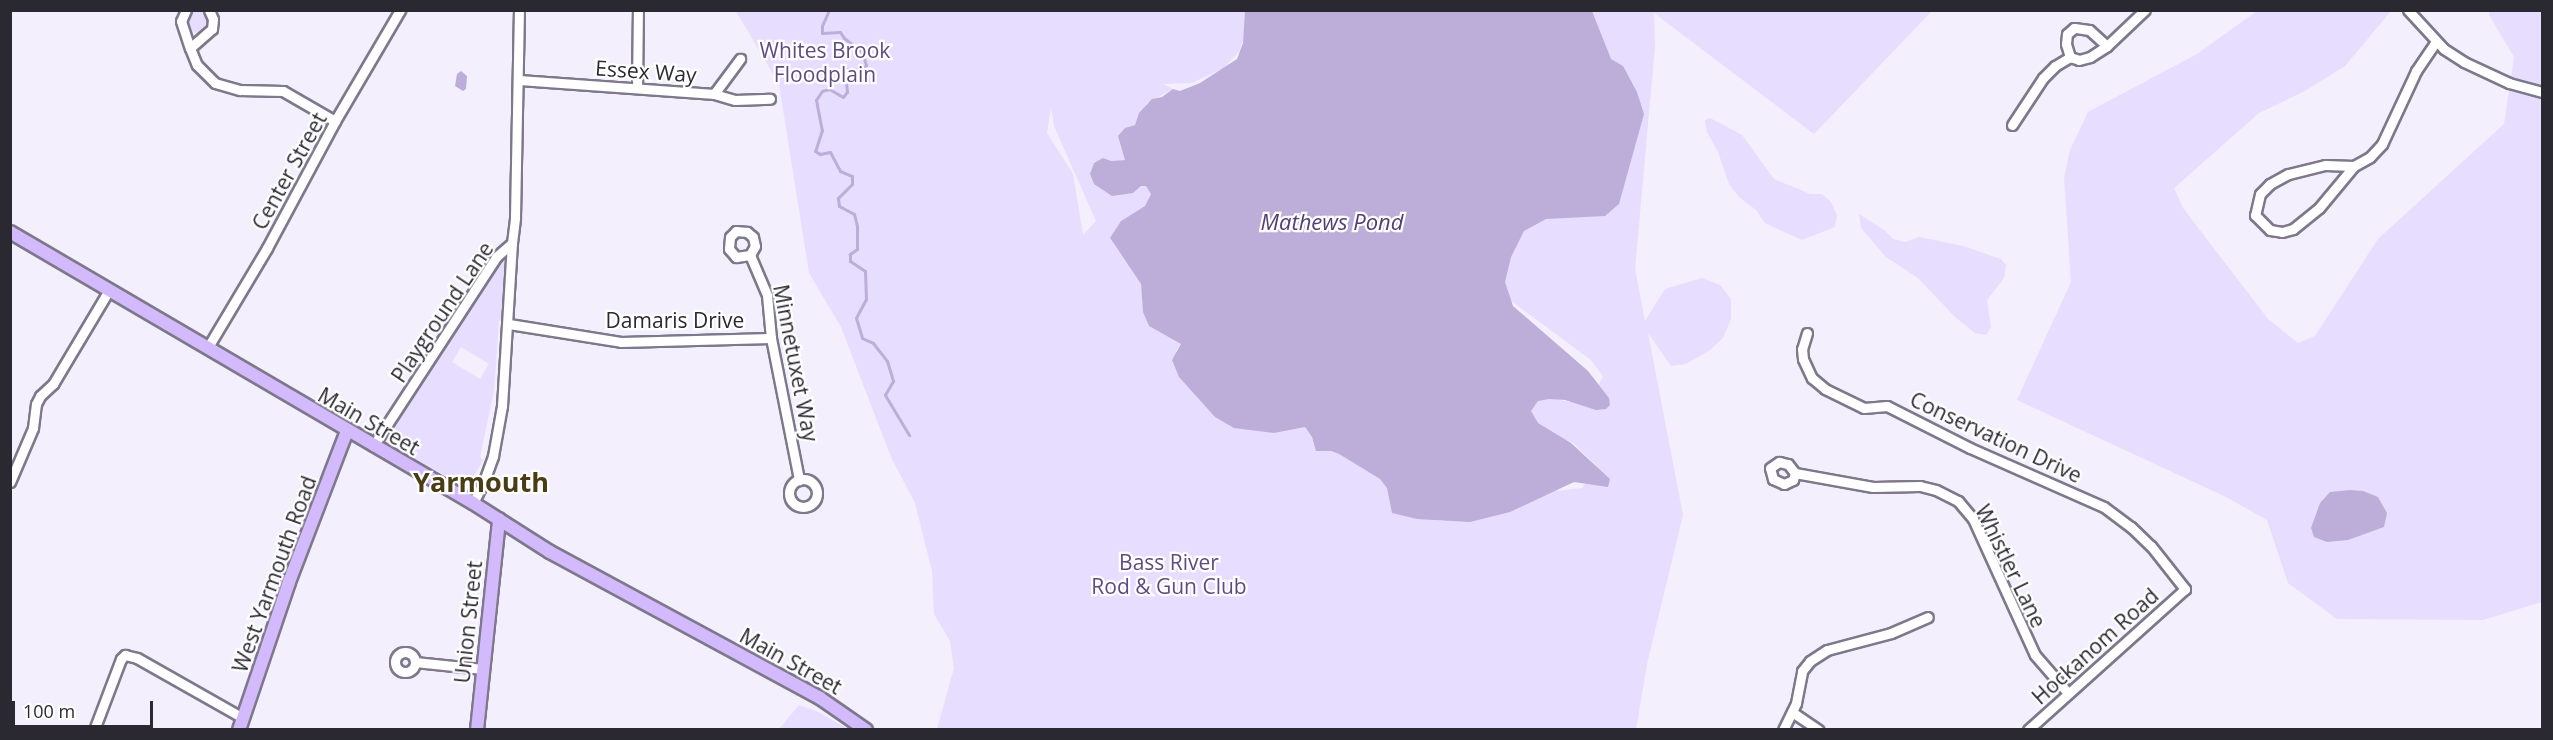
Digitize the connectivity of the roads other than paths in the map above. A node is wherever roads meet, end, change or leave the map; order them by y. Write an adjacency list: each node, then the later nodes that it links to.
1 (186, 10): 10 (street)
2 (209, 10): 10 (street)
3 (400, 10): 18 (street, Center Street)
4 (519, 10): 13 (street, Playground Lane)
5 (638, 10): 14 (street)
6 (2145, 10): 9 (street)
7 (2408, 10): 8 (street)
8 (2436, 41): 15 (street); 20 (street)
9 (2107, 46): 11 (street); 11 (street)
10 (190, 48): 18 (street)
11 (2070, 57): 19 (street)
12 (740, 59): 16 (street)
13 (519, 80): 14 (street, Essex Way); 22 (street, Playground Lane)
14 (637, 88): 16 (street, Essex Way)
15 (2542, 92)
16 (714, 94): 17 (street, Essex Way)
17 (770, 99)
18 (335, 122): 28 (street, Center Street)
19 (2012, 125)
20 (2354, 166): 20 (street)
21 (10, 232): 24 (main road, Main Street)
22 (512, 243): 25 (street); 30 (street, Playground Lane)
23 (750, 255): 27 (street, Minnetuxet Way)
24 (109, 290): 28 (main road, Main Street); 33 (street)
25 (509, 324): 27 (street, Damaris Drive); 34 (street)
26 (1807, 333): 36 (street, Conservation Drive)
27 (771, 338): 32 (street, Minnetuxet Way)
28 (208, 347): 29 (main road, Main Street)
29 (347, 431): 30 (main road, Main Street); 42 (main road, West Yarmouth Road)
30 (373, 446): 34 (main road, Main Street)
31 (1795, 473): 40 (street, Whistler Lane)
32 (799, 480)
33 (10, 482)
34 (473, 503): 35 (main road, Main Street)
35 (499, 519): 39 (main road, Union Street); 45 (main road, Main Street)
36 (2185, 589): 40 (street, Hockanom Road)
37 (1928, 617): 41 (street)
38 (415, 662): 39 (street)
39 (483, 669): 44 (main road, Union Street)
40 (2068, 693): 48 (street, Hockanom Road)
41 (1792, 712): 46 (street); 47 (street)
42 (241, 724): 43 (street)
43 (94, 729)
44 (477, 729)
45 (866, 729)
46 (1783, 729)
47 (1819, 729)
48 (2028, 729)

